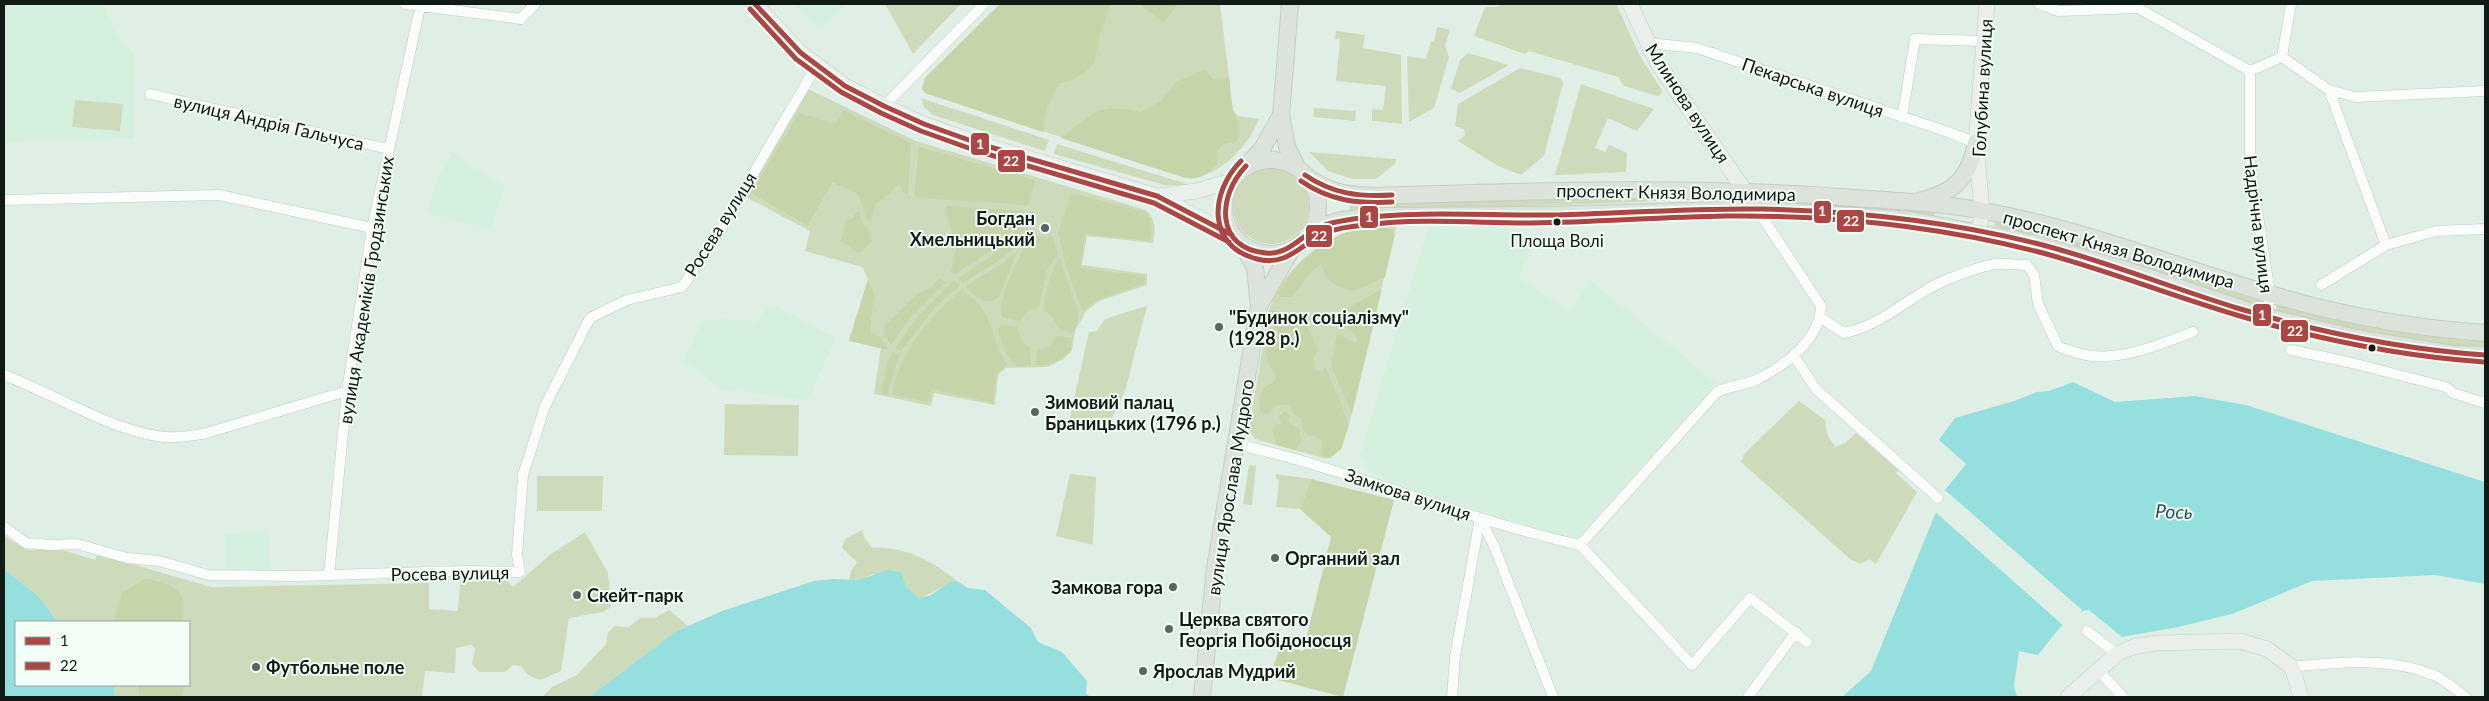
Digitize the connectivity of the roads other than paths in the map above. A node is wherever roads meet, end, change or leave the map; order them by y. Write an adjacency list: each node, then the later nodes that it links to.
1 (405, 4): 11 (street)
2 (535, 4): 11 (street)
3 (755, 4): 15 (street)
4 (984, 4): 20 (street)
5 (1290, 4): 21 (main road)
6 (1630, 4): 13 (street, Млинова вулиця)
7 (1987, 4): 12 (street, Голубина вулиця)
8 (2039, 4): 10 (street)
9 (2291, 4): 14 (street)
10 (2138, 6): 16 (street)
11 (420, 7): 24 (street, вулиця Академіків Гродзинських)
12 (1984, 42): 22 (street); 23 (street, Голубина вулиця)
13 (1648, 43): 22 (street, Пекарська вулиця); 28 (street, Млинова вулиця)
14 (2282, 57): 16 (street); 17 (street)
15 (817, 65): 20 (street); 60 (street, Росева вулиця)
16 (2250, 71): 43 (street, Надрічна вулиця)
17 (2329, 90): 18 (street); 39 (street)
18 (2485, 91)
19 (150, 94): 24 (street, вулиця Андрія Гальчуса)
20 (884, 106): 29 (street)
21 (1282, 115): 25 (main road); 26 (main road)
22 (1902, 118): 23 (street, Пекарська вулиця)
23 (1976, 143): 31 (main road); 33 (street, Голубина вулиця)
24 (388, 149): 34 (street, вулиця Академіків Гродзинських)
25 (1246, 166): 26 (main road); 27 (main road)
26 (1301, 171): 28 (main road, проспект Князя Володимира); 38 (main road)
27 (1232, 181): 29 (street); 37 (main road)
28 (1744, 190): 31 (main road, проспект Князя Володимира); 32 (street, Млинова вулиця)
29 (1157, 196): 37 (street)
30 (4, 200): 34 (street)
31 (1911, 202): 33 (main road, проспект Князя Володимира)
32 (1757, 209): 36 (main road, проспект Князя Володимира); 38 (main road, проспект Князя Володимира); 46 (street, Млинова вулиця)
33 (1982, 211): 36 (street, Голубина вулиця); 43 (main road, проспект Князя Володимира)
34 (372, 228): 53 (street, вулиця Академіків Гродзинських)
35 (2485, 229): 39 (street)
36 (1979, 232): 45 (main road, проспект Князя Володимира)
37 (1232, 234): 40 (main road)
38 (1308, 235): 41 (main road)
39 (2386, 245): 42 (street)
40 (1244, 247): 41 (main road); 44 (main road, вулиця Ярослава Мудрого)
41 (1292, 249): 44 (main road, вулиця Ярослава Мудрого)
42 (2321, 285)
43 (2270, 294): 45 (street, Надрічна вулиця); 48 (main road, проспект Князя Володимира)
44 (1259, 306): 55 (main road, вулиця Ярослава Мудрого)
45 (2268, 317): 51 (main road, проспект Князя Володимира)
46 (1821, 318): 47 (street); 50 (street)
47 (2193, 332)
48 (2485, 333)
49 (2291, 350): 54 (street)
50 (1794, 356): 56 (street); 59 (street)
51 (2485, 356)
52 (4, 375): 53 (street)
53 (346, 391): 60 (street, вулиця Академіків Гродзинських)
54 (2485, 403)
55 (1236, 444): 57 (street, Замкова вулиця); 67 (main road, вулиця Ярослава Мудрого)
56 (1938, 498)
57 (1480, 518): 59 (street, Замкова вулиця); 68 (street); 69 (street)
58 (4, 527): 60 (street, Росева вулиця)
59 (1580, 545): 62 (street)
60 (329, 575)
61 (2088, 631): 64 (street)
62 (1796, 632): 63 (street); 70 (street)
63 (1807, 642)
64 (2117, 654): 65 (street); 66 (street)
65 (2292, 667): 73 (street); 74 (street)
66 (2098, 670): 71 (street); 72 (street)
67 (1202, 697)
68 (1452, 697)
69 (1553, 697)
70 (1748, 697)
71 (2068, 697)
72 (2123, 697)
73 (2301, 697)
74 (2466, 697)

